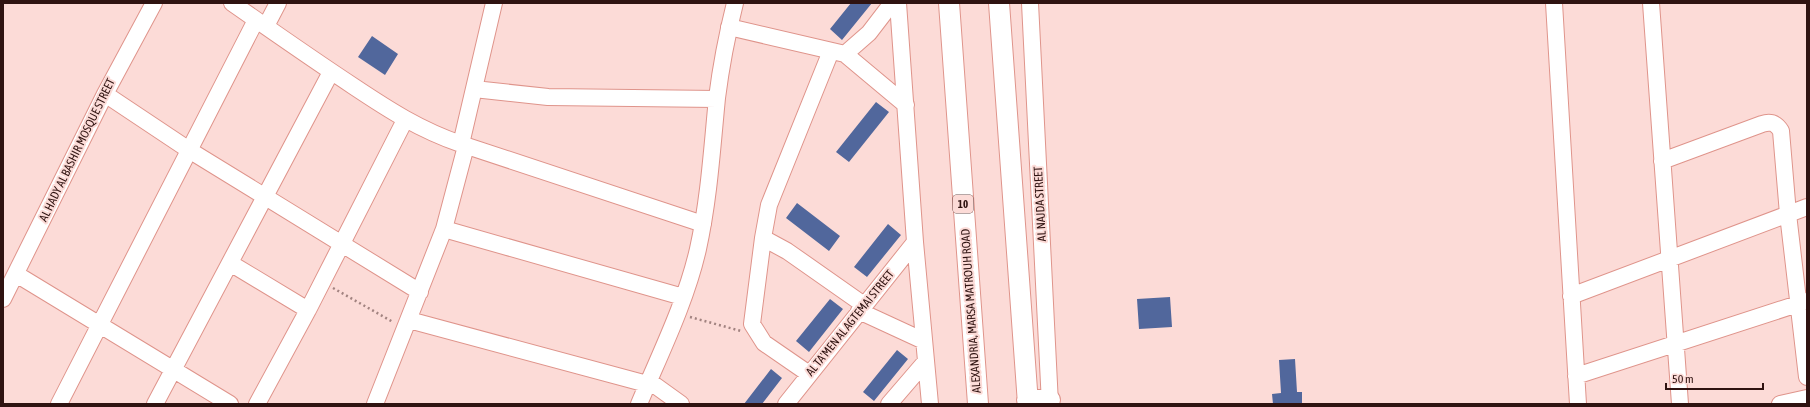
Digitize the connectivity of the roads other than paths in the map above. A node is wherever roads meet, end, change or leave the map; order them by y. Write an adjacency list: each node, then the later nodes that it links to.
1 (154, 3): 18 (street, AL HADY AL BASHIR MOSQUE STREET)
2 (232, 3): 13 (street)
3 (278, 3): 13 (street)
4 (494, 3): 17 (street)
5 (735, 3): 14 (street)
6 (892, 3): 15 (street)
7 (898, 3): 20 (street)
8 (949, 3): 66 (main road, ALEXANDRIA, MARSA MATROUH ROAD / 10)
9 (999, 3): 55 (main road)
10 (1030, 3): 56 (street, AL NAJDA STREET)
11 (1554, 3): 37 (street)
12 (1651, 3): 24 (street)
13 (261, 23): 16 (street); 23 (street)
14 (729, 27): 15 (street); 19 (street)
15 (838, 52): 20 (street); 30 (street)
16 (331, 72): 21 (street); 25 (street)
17 (474, 89): 19 (street); 22 (street)
18 (105, 94): 23 (street); 35 (street, AL HADY AL BASHIR MOSQUE STREET)
19 (717, 99): 28 (street)
20 (906, 105): 31 (street)
21 (405, 120): 22 (street); 32 (street)
22 (463, 145): 28 (street); 29 (street)
23 (189, 150): 25 (street); 43 (street)
24 (1662, 161): 27 (street); 33 (street)
25 (265, 197): 32 (street); 34 (street)
26 (1807, 207): 27 (street)
27 (1788, 214): 33 (street); 40 (street)
28 (703, 224): 38 (street)
29 (444, 229): 36 (street); 38 (street)
30 (763, 238): 41 (street); 49 (street)
31 (915, 242): 41 (street, AL TA'MEN AL AGTEMAI STREET); 45 (street)
32 (341, 244): 36 (street); 42 (street)
33 (1669, 259): 37 (street); 46 (street)
34 (230, 264): 42 (street); 48 (street)
35 (16, 274): 39 (street, AL HADY AL BASHIR MOSQUE STREET); 43 (street)
36 (420, 292): 44 (street)
37 (1571, 296): 50 (street)
38 (684, 297): 52 (street)
39 (3, 299)
40 (1803, 303): 46 (street); 51 (street)
41 (861, 308): 45 (street); 49 (street, AL TA'MEN AL AGTEMAI STREET)
42 (308, 310): 60 (street)
43 (99, 325): 48 (street); 57 (street)
44 (407, 325): 52 (street); 61 (street)
45 (924, 341): 47 (street)
46 (1675, 344): 50 (street); 68 (street)
47 (926, 361): 64 (street); 65 (street)
48 (173, 371): 58 (street); 59 (street)
49 (809, 374): 54 (street, AL TA'MEN AL AGTEMAI STREET)
50 (1576, 376): 67 (street)
51 (1807, 377)
52 (648, 382): 62 (street); 63 (street)
53 (1807, 398): 69 (street)
54 (793, 401)
55 (1027, 402): 56 (main road)
56 (1050, 402)
57 (59, 404)
58 (155, 404)
59 (230, 404)
60 (257, 404)
61 (375, 404)
62 (639, 404)
63 (681, 404)
64 (889, 404)
65 (930, 404)
66 (978, 404)
67 (1578, 404)
68 (1680, 404)
69 (1780, 404)

